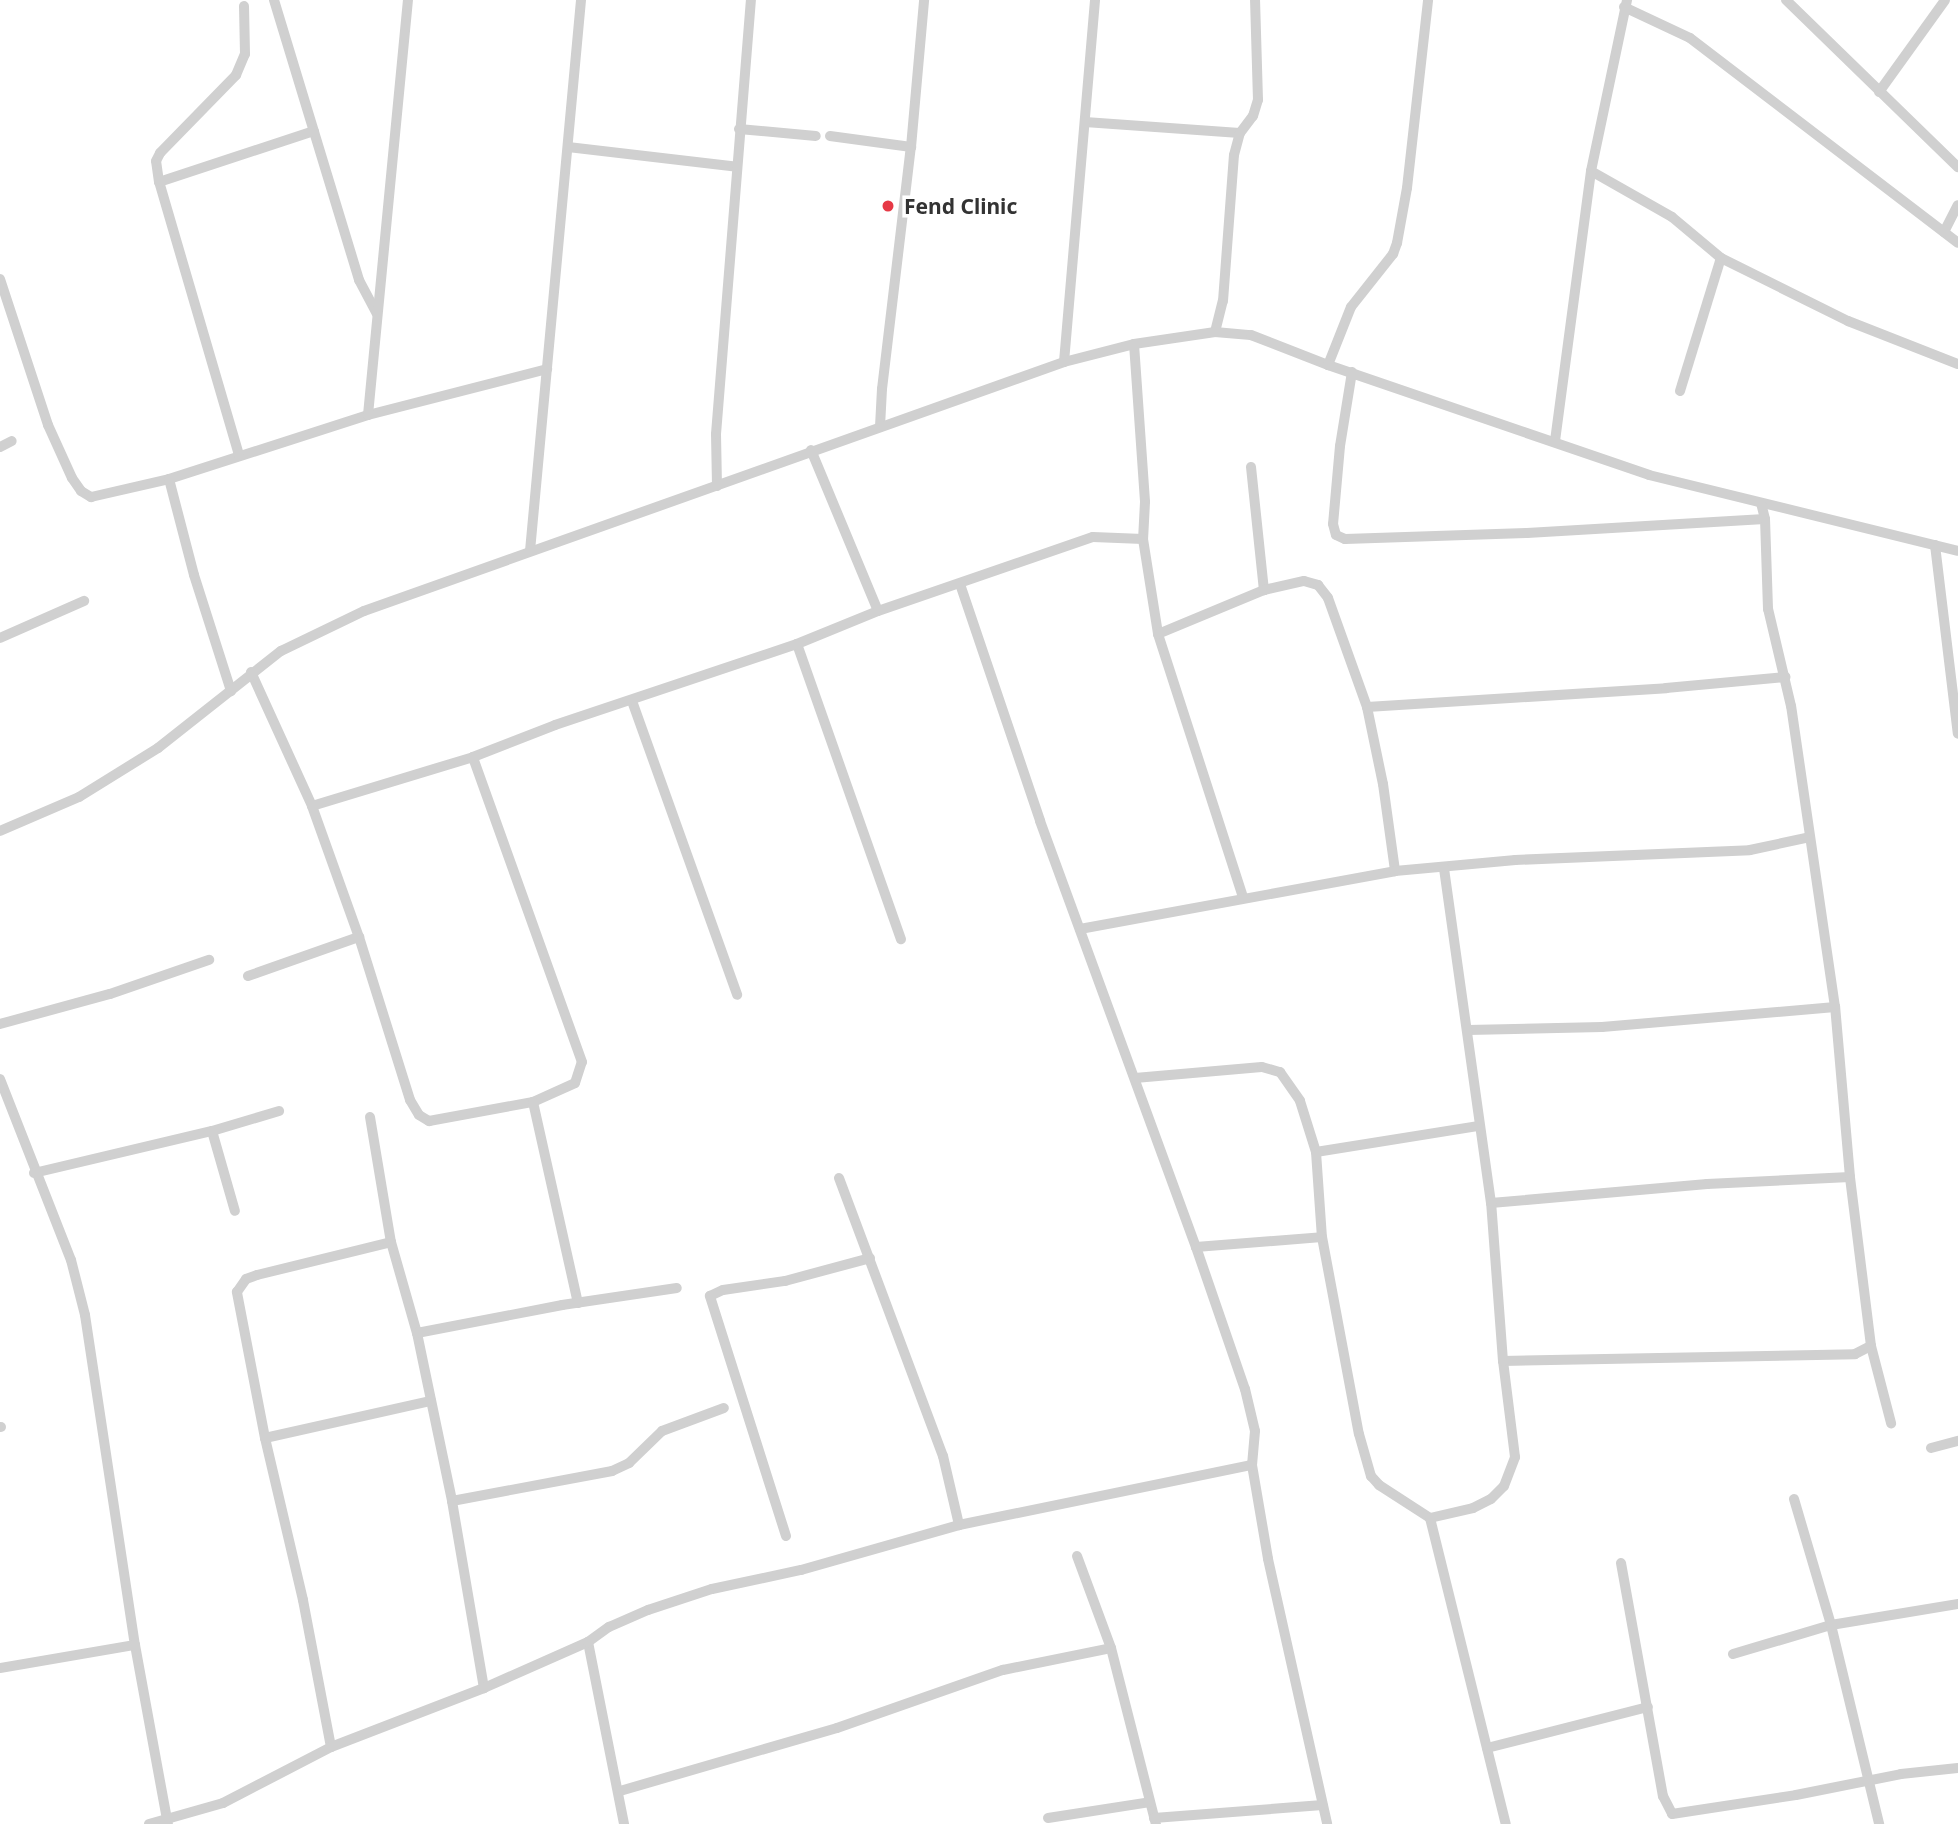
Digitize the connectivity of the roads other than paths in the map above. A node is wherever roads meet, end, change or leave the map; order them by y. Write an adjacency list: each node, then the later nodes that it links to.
1 (274, 0): 16 (street)
2 (408, 0): 31 (street)
3 (581, 0): 20 (street)
4 (751, 0): 15 (street)
5 (924, 0): 21 (street)
6 (1095, 0): 14 (street)
7 (1255, 0): 17 (street)
8 (1428, 0): 36 (street)
9 (1786, 0): 13 (street)
10 (1945, 0): 13 (street)
11 (1626, 3): 24 (street); 27 (street)
12 (244, 6): 25 (street)
13 (1879, 92): 23 (street)
14 (1085, 122): 17 (street); 34 (street)
15 (739, 129): 18 (street); 22 (street)
16 (314, 131): 25 (street); 31 (street)
17 (1240, 133): 32 (street)
18 (816, 136)
19 (830, 136): 21 (street)
20 (568, 147): 22 (street); 37 (street)
21 (911, 147): 41 (street)
22 (737, 167): 49 (street)
23 (1958, 167)
24 (1591, 171): 29 (street); 43 (street)
25 (159, 182): 46 (street)
26 (1958, 205): 27 (street)
27 (1944, 232): 28 (street)
28 (1958, 243)
29 (1721, 258): 35 (street); 39 (street)
30 (0, 279): 48 (street)
31 (377, 314): 40 (street)
32 (1215, 332): 33 (street); 36 (street)
33 (1134, 344): 34 (street); 52 (street)
34 (1064, 362): 41 (street)
35 (1958, 364)
36 (1328, 365): 38 (street)
37 (547, 369): 40 (street); 54 (street)
38 (1352, 372): 43 (street); 51 (street)
39 (1680, 391)
40 (368, 415): 46 (street)
41 (880, 427): 45 (street)
42 (12, 441): 44 (street)
43 (1555, 441): 50 (street)
44 (0, 447)
45 (811, 450): 49 (street); 59 (street)
46 (239, 455): 48 (street)
47 (1251, 467): 57 (street)
48 (169, 479): 65 (street)
49 (717, 486): 54 (street)
50 (1760, 503): 51 (street); 53 (street)
51 (1765, 519): 64 (street)
52 (1143, 539): 56 (street); 60 (street)
53 (1935, 545): 55 (street); 68 (street)
54 (530, 551): 63 (street)
55 (1958, 551)
56 (960, 584): 59 (street); 77 (street)
57 (1264, 590): 60 (street); 67 (street)
58 (85, 601): 61 (street)
59 (878, 611): 62 (street)
60 (1158, 635): 76 (street)
61 (0, 638)
62 (797, 644): 66 (street); 79 (street)
63 (251, 672): 65 (street); 71 (street)
64 (1785, 677): 67 (street); 73 (street)
65 (230, 691): 72 (street)
66 (632, 701): 70 (street); 82 (street)
67 (1367, 707): 75 (street)
68 (1957, 721): 69 (street)
69 (1958, 734)
70 (473, 757): 71 (street); 88 (street)
71 (312, 806): 78 (street)
72 (0, 831)
73 (1810, 837): 74 (street); 83 (street)
74 (1444, 867): 75 (street); 85 (street)
75 (1395, 871): 76 (street)
76 (1243, 897): 77 (street)
77 (1080, 929): 87 (street)
78 (359, 937): 81 (street); 88 (street)
79 (901, 939)
80 (209, 960): 84 (street)
81 (248, 975)
82 (737, 995)
83 (1835, 1007): 85 (street); 95 (street)
84 (0, 1024)
85 (1468, 1030): 91 (street)
86 (0, 1079): 94 (street)
87 (1135, 1079): 93 (street); 101 (street)
88 (533, 1102): 104 (street)
89 (279, 1111): 92 (street)
90 (370, 1117): 100 (street)
91 (1479, 1126): 93 (street); 97 (street)
92 (212, 1131): 94 (street); 98 (street)
93 (1316, 1152): 99 (street)
94 (34, 1173): 125 (street)
95 (1850, 1177): 97 (street); 106 (street)
96 (839, 1178): 102 (street)
97 (1491, 1203): 107 (street)
98 (235, 1211)
99 (1322, 1237): 101 (street); 117 (street)
100 (391, 1242): 105 (street); 111 (street)
101 (1196, 1247): 114 (street)
102 (870, 1258): 118 (street); 119 (street)
103 (677, 1288): 104 (street)
104 (578, 1303): 105 (street)
105 (417, 1333): 108 (street)
106 (1871, 1346): 107 (street); 110 (street)
107 (1503, 1361): 117 (street)
108 (431, 1401): 111 (street); 116 (street)
109 (724, 1408): 116 (street)
110 (1891, 1423)
111 (265, 1438): 131 (street)
112 (1958, 1441): 113 (street)
113 (1931, 1448)
114 (1252, 1465): 118 (street); 137 (street)
115 (1794, 1499): 123 (street)
116 (452, 1501): 129 (street)
117 (1430, 1518): 132 (street)
118 (959, 1525): 124 (street)
119 (786, 1536)
120 (1077, 1556): 126 (street)
121 (1621, 1563): 130 (street)
122 (1958, 1604): 123 (street)
123 (1831, 1625): 127 (street); 134 (street)
124 (588, 1642): 129 (street); 135 (street)
125 (135, 1645): 128 (street); 141 (street)
126 (1111, 1648): 135 (street); 136 (street)
127 (1733, 1654)
128 (0, 1668)
129 (484, 1688): 131 (street)
130 (1648, 1707): 132 (street); 139 (street)
131 (331, 1747): 141 (street)
132 (1488, 1748): 145 (street)
133 (1958, 1768): 134 (street)
134 (1870, 1781): 139 (street); 146 (street)
135 (620, 1791): 143 (street)
136 (1150, 1802): 138 (street); 140 (street)
137 (1322, 1805): 140 (street); 144 (street)
138 (1048, 1818)
139 (1672, 1819)
140 (1155, 1821)
141 (167, 1823): 142 (street)
142 (149, 1824)
143 (624, 1824)
144 (1327, 1824)
145 (1506, 1824)
146 (1879, 1824)

